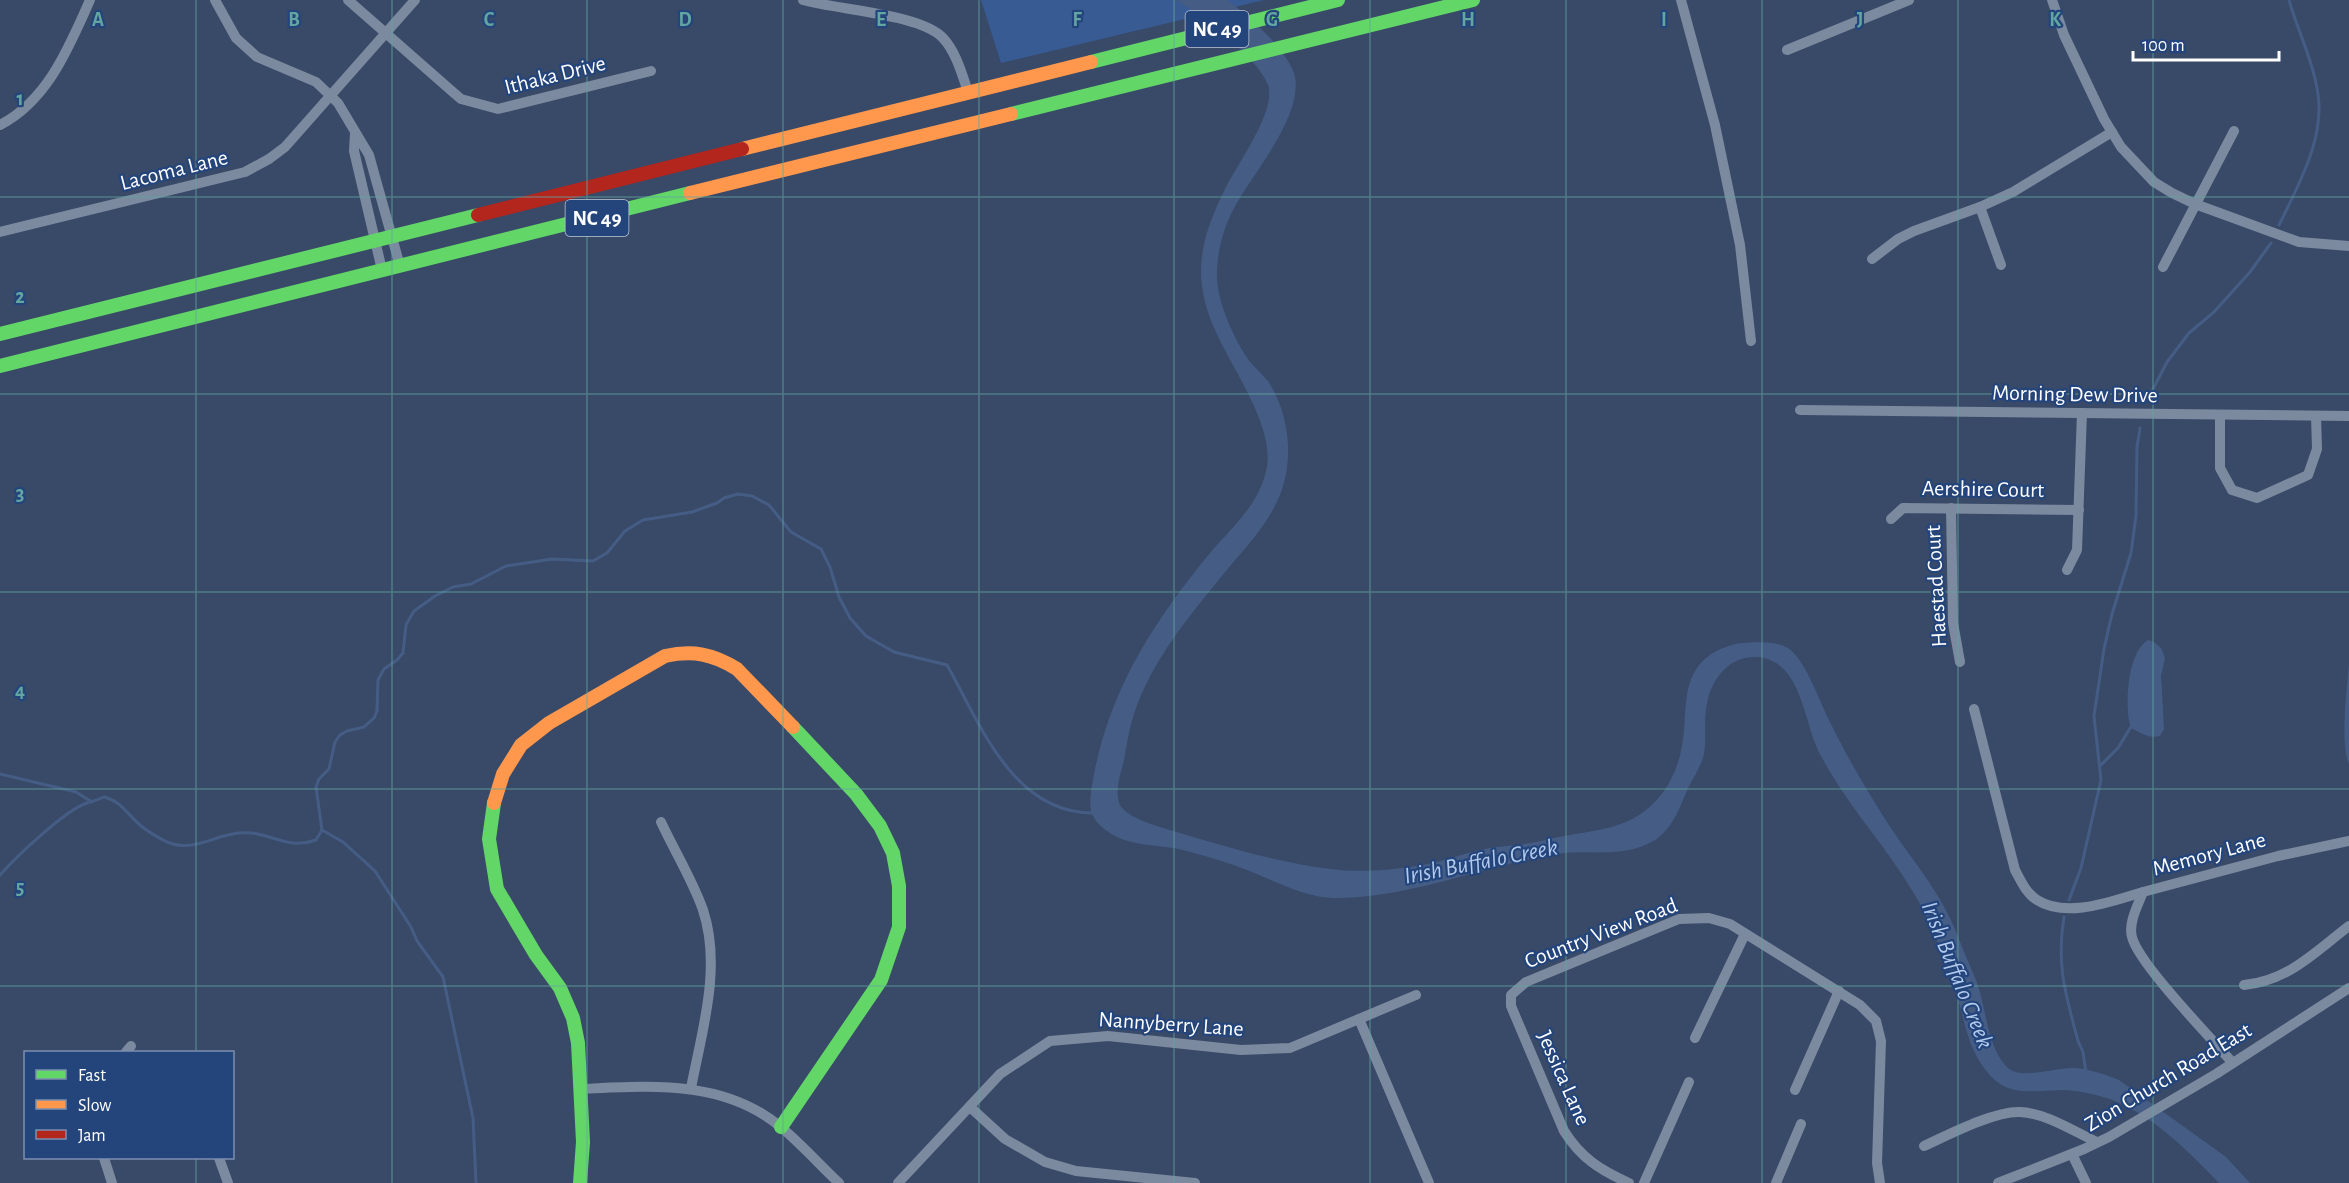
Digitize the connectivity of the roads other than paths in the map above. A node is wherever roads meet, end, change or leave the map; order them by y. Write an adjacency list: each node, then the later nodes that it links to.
1 (90, 0): 18 (street)
2 (215, 0): 17 (street)
3 (348, 0): 13 (street, Ithaka Drive)
4 (415, 0): 13 (street, Lacoma Lane)
5 (803, 0): 16 (street)
6 (1338, 0): 11 (main road, NC 49)
7 (1473, 0): 12 (main road, NC 49)
8 (1681, 0): 34 (street)
9 (1909, 0): 14 (street)
10 (2052, 0): 20 (street)
11 (1293, 5): 16 (main road, NC 49)
12 (1432, 5): 30 (main road, NC 49)
13 (386, 32): 15 (street, Ithaka Drive); 17 (street, Lacoma Lane)
14 (1787, 50)
15 (651, 71)
16 (968, 92): 25 (main road, NC 49)
17 (331, 96): 21 (street); 24 (street, Lacoma Lane)
18 (0, 125)
19 (2234, 131): 22 (street)
20 (2112, 132): 22 (street); 23 (street)
21 (355, 133): 25 (street); 26 (street)
22 (2195, 204): 27 (street); 31 (street)
23 (1980, 207): 28 (street); 29 (street)
24 (0, 232)
25 (391, 237): 26 (main road, NC 49); 30 (street)
26 (375, 241): 32 (street); 33 (main road, NC 49)
27 (2349, 246)
28 (1872, 259)
29 (2001, 264)
30 (400, 266): 32 (main road, NC 49)
31 (2163, 267)
32 (382, 270): 35 (main road, NC 49)
33 (0, 334)
34 (1751, 341)
35 (0, 366)
36 (1800, 410): 37 (street, Morning Dew Drive)
37 (2082, 413): 38 (street, Morning Dew Drive); 42 (street)
38 (2220, 415): 39 (street, Morning Dew Drive); 39 (street)
39 (2316, 416): 40 (street, Morning Dew Drive)
40 (2349, 416)
41 (1952, 508): 42 (street, Aershire Court); 43 (street, Aershire Court); 45 (street, Haestad Court)
42 (2079, 510): 44 (street)
43 (1890, 519)
44 (2067, 570)
45 (1960, 662)
46 (1974, 709): 49 (street)
47 (661, 822): 61 (street)
48 (2349, 841): 49 (street, Memory Lane)
49 (2143, 892): 59 (street, Memory Lane)
50 (2349, 926): 52 (street)
51 (1745, 934): 54 (street, Country View Road); 56 (street, Country View Road); 58 (street)
52 (2244, 985)
53 (2349, 988): 59 (street, Zion Church Road East)
54 (1839, 991): 63 (street); 82 (street, Country View Road)
55 (1416, 995): 57 (street, Nannyberry Lane)
56 (1511, 995): 79 (street, Jessica Lane)
57 (1359, 1019): 64 (street, Nannyberry Lane); 72 (street)
58 (1695, 1038)
59 (2232, 1062): 67 (street, Zion Church Road East)
60 (1689, 1082): 80 (street)
61 (691, 1088): 62 (street); 66 (street)
62 (580, 1089): 66 (main road); 75 (main road)
63 (1795, 1090)
64 (970, 1107): 77 (street, Nannyberry Lane); 78 (street)
65 (1801, 1124): 81 (street)
66 (781, 1127): 76 (street)
67 (2097, 1142): 68 (street); 69 (street, Zion Church Road East)
68 (1924, 1146)
69 (2072, 1154): 83 (street, Zion Church Road East); 84 (street)
70 (104, 1159): 73 (street)
71 (219, 1159): 74 (street)
72 (1425, 1182)
73 (112, 1183)
74 (228, 1183)
75 (580, 1183)
76 (839, 1183)
77 (898, 1183)
78 (1196, 1183)
79 (1629, 1183)
80 (1644, 1183)
81 (1776, 1183)
82 (1880, 1183)
83 (1998, 1183)
84 (2086, 1183)

